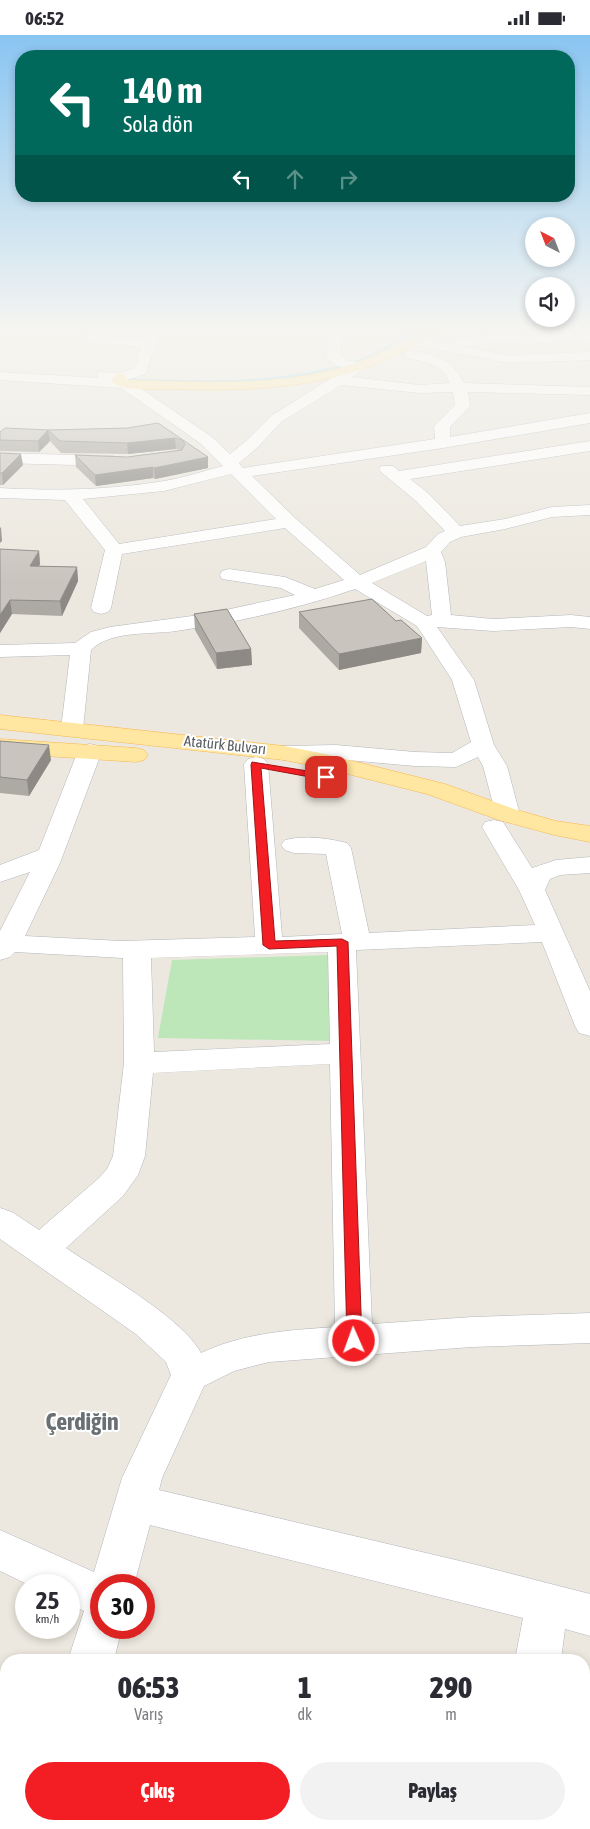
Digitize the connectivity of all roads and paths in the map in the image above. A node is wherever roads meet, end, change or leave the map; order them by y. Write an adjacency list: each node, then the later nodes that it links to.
1 (170, 415): 5 (street)
2 (283, 415): 12 (street)
3 (453, 415): 7 (street)
4 (590, 418): 7 (street)
5 (179, 421): 6 (street); 12 (street)
6 (155, 427)
7 (443, 443): 9 (street)
8 (590, 445): 13 (street)
9 (365, 454): 12 (street); 13 (street)
10 (0, 457): 11 (street)
11 (128, 461)
12 (234, 468): 15 (street); 17 (street)
13 (398, 476): 18 (street)
14 (1, 494): 15 (street)
15 (71, 496): 19 (street)
16 (590, 510): 18 (street)
17 (289, 522): 19 (street); 22 (street)
18 (456, 532): 20 (street)
19 (114, 550): 24 (street)
20 (432, 551): 22 (street); 25 (street)
21 (229, 575): 23 (street)
22 (358, 583): 23 (street); 25 (street)
23 (314, 597): 27 (street)
24 (101, 608)
25 (433, 621): 26 (street); 31 (street)
26 (590, 623)
27 (81, 649): 28 (street); 30 (street)
28 (0, 651)
29 (0, 722): 30 (main road, Atatürk Bulvarı)
30 (72, 729): 34 (main road, Atatürk Bulvarı)
31 (484, 745): 34 (street); 36 (street)
32 (0, 746): 33 (main road, Atatürk Bulvarı)
33 (90, 751): 35 (main road, Atatürk Bulvarı); 40 (street)
34 (284, 753): 36 (main road, Atatürk Bulvarı)
35 (256, 765): 36 (main road, Atatürk Bulvarı); 47 (street)
36 (501, 821): 37 (main road, Atatürk Bulvarı); 39 (main road, Atatürk Bulvarı); 43 (street)
37 (590, 834)
38 (294, 845): 45 (street)
39 (590, 852)
40 (50, 855): 42 (street); 46 (street)
41 (590, 865): 43 (street)
42 (0, 874)
43 (532, 891): 44 (street)
44 (552, 933): 45 (street); 49 (street)
45 (350, 942): 47 (street); 50 (street)
46 (3, 944): 48 (street)
47 (269, 945): 48 (street)
48 (137, 949): 51 (street)
49 (590, 1026)
50 (346, 1053): 51 (street); 55 (street)
51 (139, 1063): 53 (street)
52 (0, 1221): 53 (street)
53 (41, 1249): 56 (street)
54 (590, 1328): 55 (street)
55 (354, 1341): 56 (street)
56 (190, 1375): 57 (street)
57 (135, 1503): 59 (street); 61 (street)
58 (0, 1550): 60 (street)
59 (115, 1574)
60 (90, 1592)
61 (547, 1604): 62 (street); 65 (street)
62 (590, 1615)
63 (97, 1639): 64 (street)
64 (93, 1654)
65 (539, 1654)

